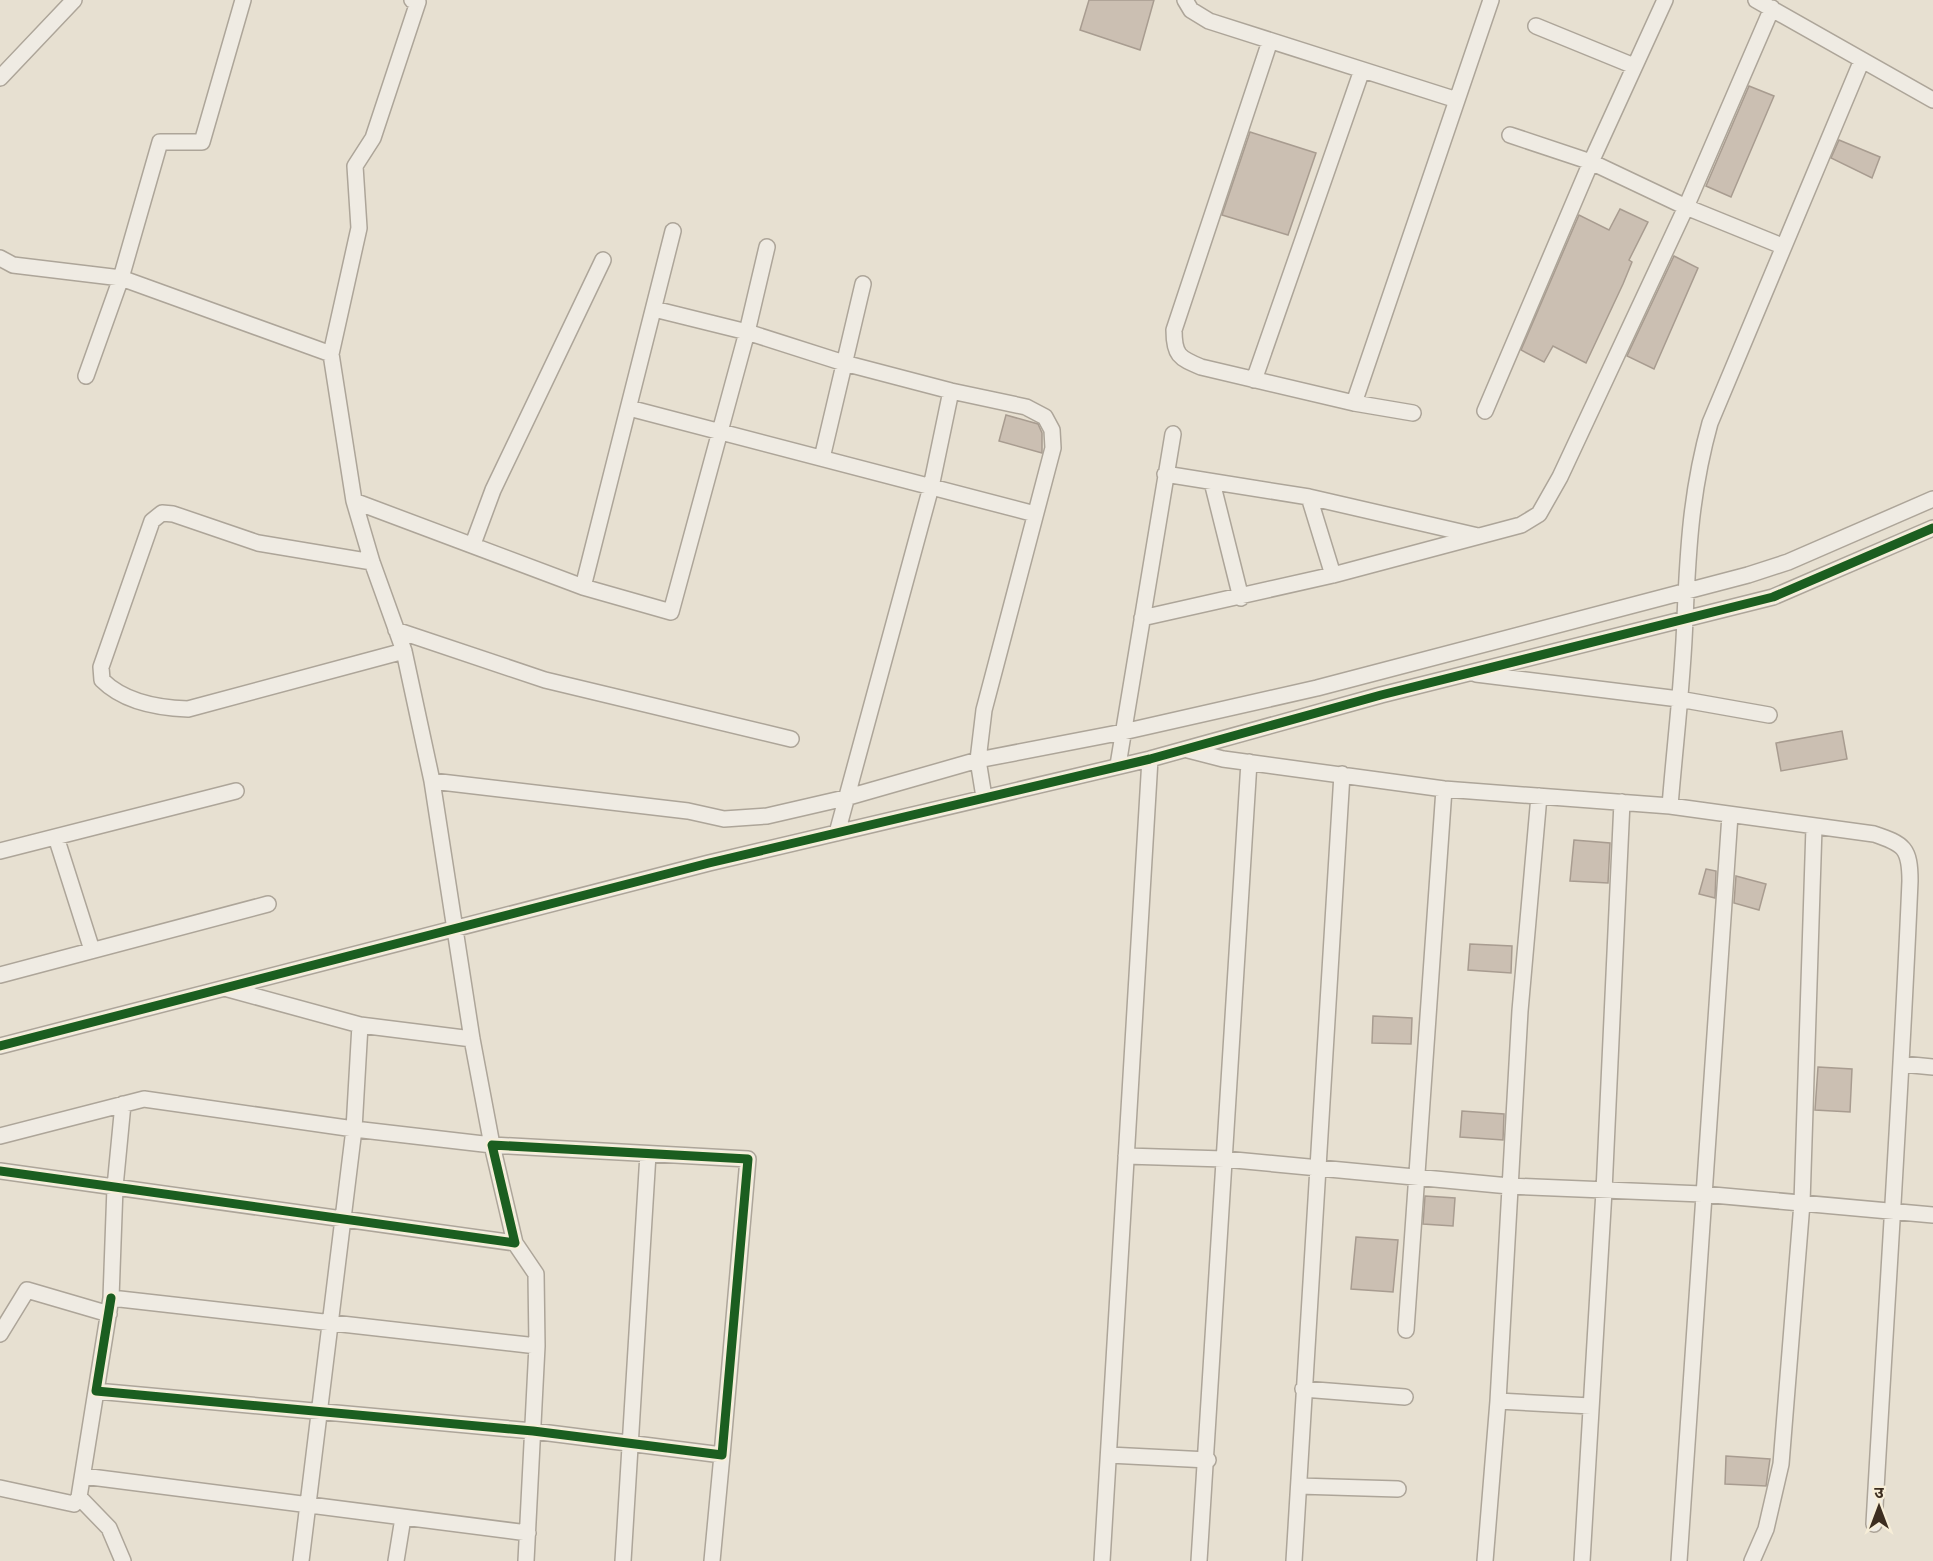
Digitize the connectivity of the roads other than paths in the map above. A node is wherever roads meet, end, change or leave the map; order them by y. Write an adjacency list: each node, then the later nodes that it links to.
1 (74, 0): 14 (street)
2 (243, 0): 25 (street)
3 (412, 0): 29 (street)
4 (1185, 0): 10 (street)
5 (1491, 0): 15 (street)
6 (1665, 0): 12 (street)
7 (1756, 0): 8 (street)
8 (1772, 8): 11 (street); 19 (street)
9 (1536, 26): 12 (street)
10 (1270, 41): 13 (street); 32 (street)
11 (1862, 60): 16 (street); 21 (street)
12 (1634, 66): 18 (street)
13 (1362, 70): 15 (street); 32 (street)
14 (0, 78)
15 (1457, 100): 34 (street)
16 (1933, 100)
17 (1510, 135): 18 (street)
18 (1591, 162): 19 (street); 36 (street)
19 (1686, 207): 21 (street); 49 (street)
20 (673, 231): 27 (street)
21 (1782, 246): 55 (street)
22 (767, 247): 28 (street)
23 (0, 258): 25 (street)
24 (603, 260): 50 (street)
25 (121, 278): 29 (street); 31 (street)
26 (863, 284): 30 (street)
27 (654, 309): 28 (street); 35 (street)
28 (747, 332): 30 (street); 38 (street)
29 (331, 354): 46 (street)
30 (844, 363): 33 (street); 40 (street)
31 (86, 376)
32 (1254, 380): 34 (street)
33 (951, 391): 43 (street); 47 (street)
34 (1354, 403): 37 (street)
35 (629, 408): 38 (street); 53 (street)
36 (1485, 411)
37 (1413, 413)
38 (721, 431): 40 (street); 53 (street)
39 (1173, 434): 41 (street)
40 (822, 458): 43 (street)
41 (1165, 474): 42 (street); 56 (street)
42 (1212, 482): 44 (street); 54 (street)
43 (931, 487): 47 (street); 77 (street)
44 (1309, 497): 49 (street); 52 (street)
45 (1933, 499): 55 (street)
46 (354, 501): 50 (street); 51 (street)
47 (1035, 514): 67 (street)
48 (1933, 528): 55 (street)
49 (1480, 537): 52 (street)
50 (473, 544): 53 (street)
51 (372, 562): 57 (street); 58 (street)
52 (1333, 575): 54 (street)
53 (583, 587)
54 (1241, 598): 56 (street)
55 (1686, 603): 59 (street); 60 (street); 63 (street)
56 (1142, 618): 63 (street)
57 (396, 630): 58 (street); 62 (street)
58 (404, 651): 69 (street)
59 (1467, 673): 60 (street); 64 (street)
60 (1679, 699): 61 (street); 75 (street)
61 (1769, 715)
62 (791, 739)
63 (1121, 747): 65 (street); 67 (street); 72 (street)
64 (1187, 750): 65 (street); 66 (street)
65 (1150, 759): 96 (street)
66 (1249, 762): 68 (street); 97 (street)
67 (979, 764): 72 (street); 77 (street)
68 (1342, 774): 70 (street); 98 (street)
69 (432, 781): 77 (street); 82 (street)
70 (1444, 789): 73 (street); 100 (street)
71 (236, 791): 79 (street)
72 (984, 793): 77 (street)
73 (1539, 796): 74 (street); 101 (street)
74 (1622, 802): 75 (street); 103 (street)
75 (1670, 806): 76 (street)
76 (1730, 815): 78 (street); 104 (street)
77 (841, 816): 82 (street)
78 (1814, 827): 89 (street); 105 (street)
79 (56, 837): 80 (street); 83 (street)
80 (0, 851)
81 (268, 904): 83 (street)
82 (455, 919): 85 (street); 87 (street)
83 (92, 951): 84 (street)
84 (0, 975)
85 (225, 988): 86 (street); 88 (street)
86 (360, 1025): 87 (street); 92 (street)
87 (472, 1039): 94 (street)
88 (0, 1046)
89 (1902, 1064): 90 (street); 106 (street)
90 (1933, 1067)
91 (123, 1104): 92 (street); 93 (street); 102 (street)
92 (354, 1129): 94 (street); 108 (street)
93 (0, 1136)
94 (492, 1145): 95 (street); 109 (street)
95 (648, 1154): 123 (street); 124 (street)
96 (1126, 1156): 97 (street); 125 (street)
97 (1224, 1159): 98 (street); 126 (street)
98 (1320, 1167): 100 (street); 116 (street)
99 (0, 1171): 102 (street)
100 (1416, 1178): 101 (street); 113 (street)
101 (1509, 1186): 103 (street); 119 (street)
102 (115, 1187): 108 (street); 110 (street)
103 (1604, 1191): 104 (street); 120 (street)
104 (1702, 1194): 105 (street); 147 (street)
105 (1802, 1203): 106 (street); 148 (street)
106 (1891, 1212): 107 (street); 134 (street)
107 (1933, 1215)
108 (343, 1218): 109 (street); 112 (street)
109 (515, 1243): 115 (street)
110 (111, 1298): 111 (street); 112 (street)
111 (108, 1314): 114 (street); 117 (street)
112 (330, 1323): 115 (street); 121 (street)
113 (1406, 1330)
114 (0, 1334)
115 (537, 1346): 122 (street)
116 (1304, 1389): 118 (street); 128 (street)
117 (96, 1391): 121 (street); 127 (street)
118 (1405, 1397)
119 (1498, 1401): 120 (street); 145 (street)
120 (1591, 1406): 146 (street)
121 (319, 1412): 122 (street); 132 (street)
122 (533, 1431): 123 (street); 135 (street)
123 (629, 1443): 124 (street); 140 (street)
124 (722, 1455): 141 (street)
125 (1109, 1455): 126 (street); 142 (street)
126 (1208, 1460): 143 (street)
127 (83, 1476): 131 (street); 132 (street)
128 (1299, 1486): 130 (street); 144 (street)
129 (0, 1488): 131 (street)
130 (1398, 1489)
131 (79, 1497): 136 (street)
132 (308, 1506): 133 (street); 137 (street)
133 (403, 1518): 135 (street); 138 (street)
134 (1874, 1524)
135 (528, 1533): 139 (street)
136 (123, 1561)
137 (301, 1561)
138 (396, 1561)
139 (526, 1561)
140 (623, 1561)
141 (712, 1561)
142 (1102, 1561)
143 (1199, 1561)
144 (1294, 1561)
145 (1485, 1561)
146 (1582, 1561)
147 (1679, 1561)
148 (1752, 1561)

